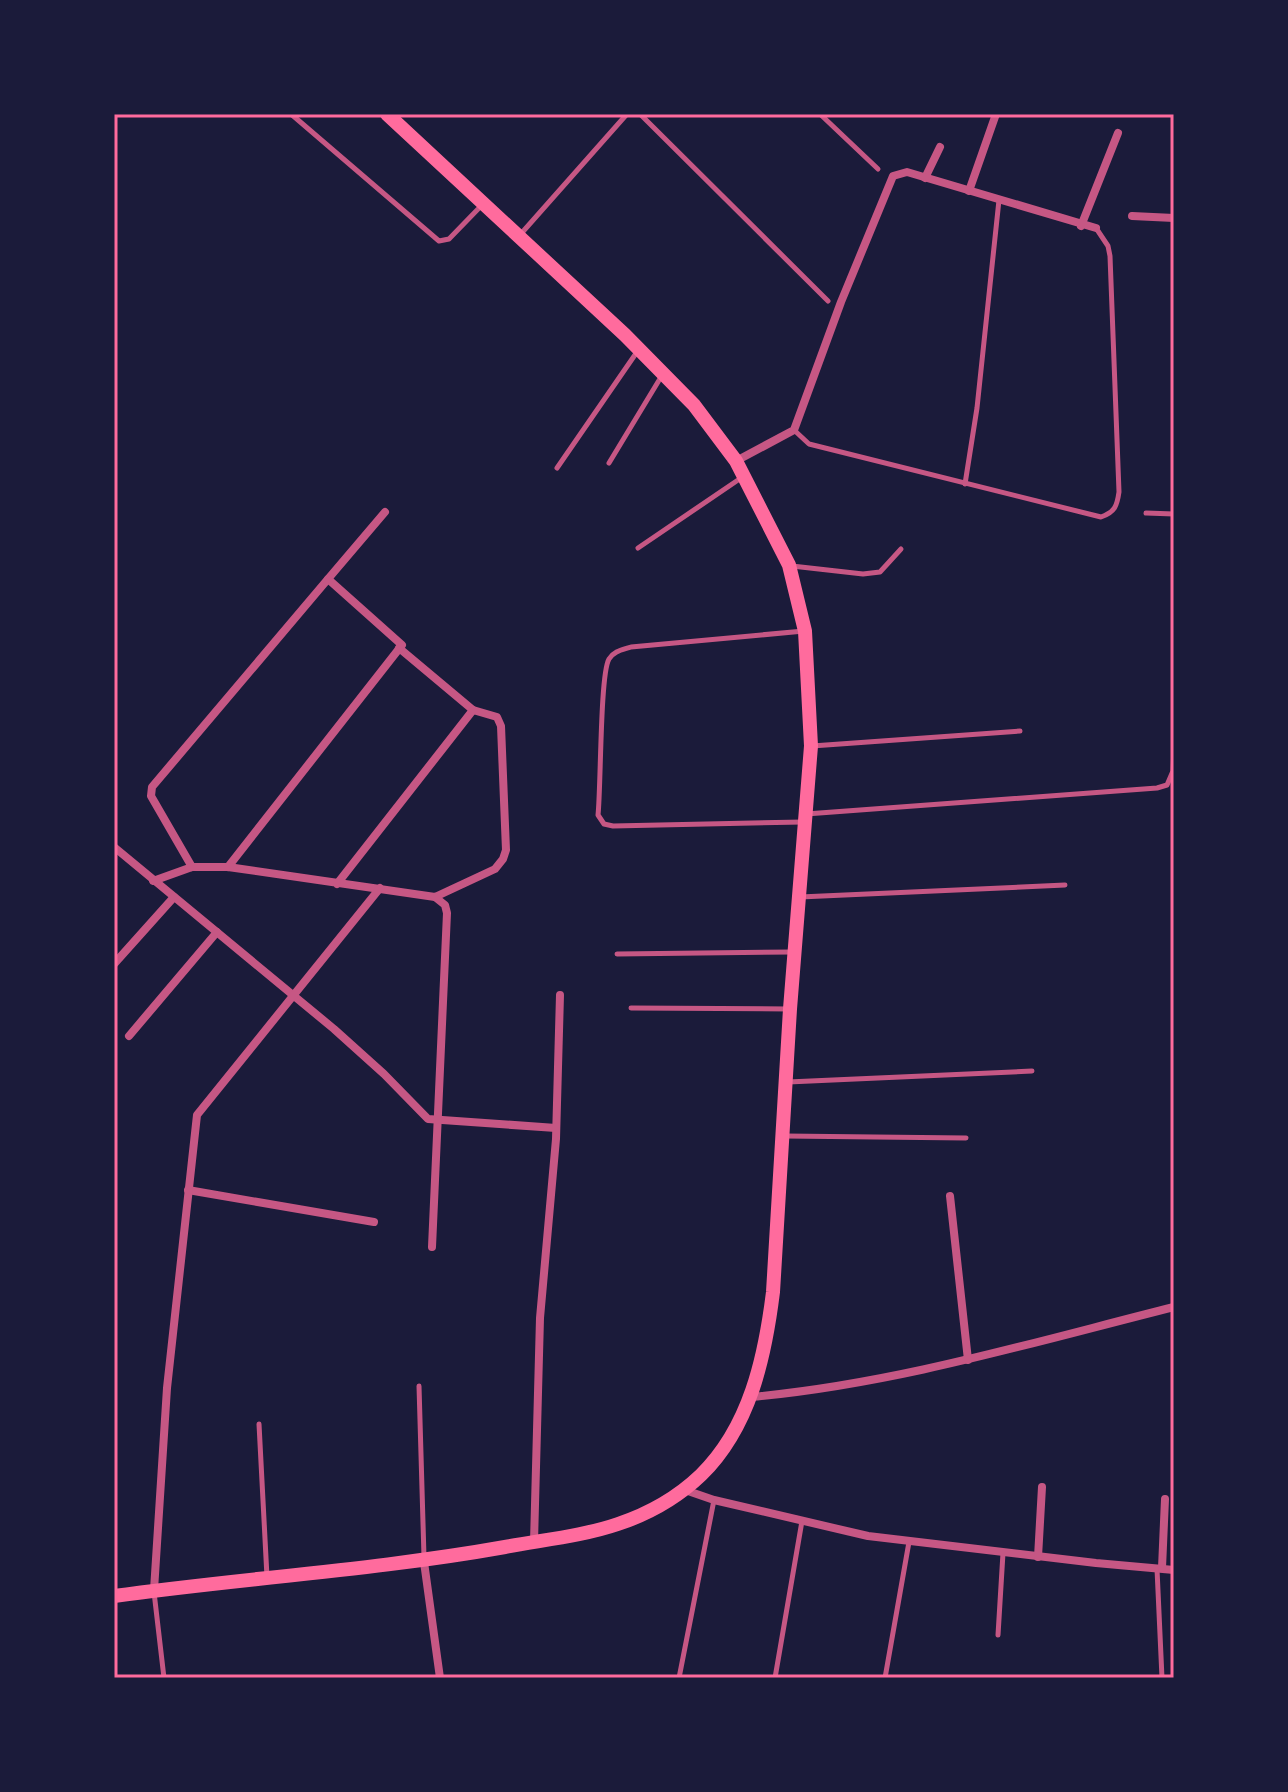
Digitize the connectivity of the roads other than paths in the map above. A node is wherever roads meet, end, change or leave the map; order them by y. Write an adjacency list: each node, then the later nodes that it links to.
1 (291, 114): 13 (lane)
2 (387, 114): 13 (main road)
3 (627, 114): 18 (lane)
4 (640, 114): 19 (lane)
5 (820, 114): 9 (lane)
6 (996, 114): 11 (street)
7 (1118, 133): 16 (street)
8 (940, 147): 10 (street)
9 (878, 169)
10 (925, 178): 11 (street); 22 (street)
11 (969, 191): 12 (street)
12 (999, 200): 16 (street); 27 (lane)
13 (484, 203): 18 (main road)
14 (1132, 216): 15 (street)
15 (1174, 218)
16 (1081, 226): 17 (street)
17 (1096, 228): 27 (lane)
18 (519, 237): 20 (main road)
19 (828, 301)
20 (640, 349): 21 (main road); 25 (lane)
21 (664, 373): 23 (main road); 24 (lane)
22 (794, 430): 23 (street); 27 (lane)
23 (736, 461): 26 (main road)
24 (609, 463)
25 (557, 468)
26 (745, 476): 31 (lane); 33 (main road)
27 (965, 484)
28 (385, 512): 34 (street)
29 (1146, 513): 30 (lane)
30 (1174, 514)
31 (638, 548)
32 (901, 549): 33 (lane)
33 (789, 565): 35 (main road)
34 (328, 579): 36 (street); 43 (street)
35 (805, 631): 39 (main road); 41 (lane)
36 (399, 648): 37 (street); 44 (street)
37 (473, 710): 46 (street); 50 (street)
38 (1020, 731): 39 (lane)
39 (811, 746): 41 (main road)
40 (1174, 747): 41 (lane)
41 (805, 818): 51 (main road)
42 (114, 847): 45 (street)
43 (192, 867): 44 (street); 45 (street)
44 (228, 867): 46 (street)
45 (153, 881): 49 (street)
46 (337, 884): 48 (street)
47 (1065, 885): 51 (lane)
48 (380, 888): 50 (street); 56 (street)
49 (174, 897): 52 (street); 55 (street)
50 (435, 897): 63 (street)
51 (799, 897): 53 (main road)
52 (217, 932): 56 (street); 60 (street)
53 (795, 952): 54 (lane); 59 (main road)
54 (617, 954)
55 (114, 964)
56 (294, 995): 63 (street); 67 (street)
57 (560, 995): 64 (street)
58 (631, 1008): 59 (lane)
59 (790, 1009): 62 (main road)
60 (129, 1036)
61 (1032, 1071): 62 (lane)
62 (787, 1082): 65 (main road)
63 (439, 1120): 64 (street); 70 (street)
64 (556, 1128): 81 (street)
65 (784, 1136): 66 (lane); 74 (main road)
66 (966, 1138)
67 (188, 1190): 69 (street); 89 (street)
68 (950, 1196): 72 (street)
69 (374, 1222)
70 (432, 1247)
71 (1174, 1307): 72 (street)
72 (968, 1360): 74 (street)
73 (419, 1386): 85 (lane)
74 (751, 1397): 77 (main road)
75 (259, 1424): 88 (lane)
76 (1042, 1487): 84 (street)
77 (684, 1489): 79 (street); 81 (main road)
78 (1165, 1499): 86 (street)
79 (714, 1500): 80 (street); 94 (lane)
80 (803, 1521): 82 (street); 95 (lane)
81 (534, 1542): 85 (main road)
82 (909, 1542): 83 (street); 96 (lane)
83 (1003, 1553): 84 (street); 91 (lane)
84 (1038, 1557): 86 (street)
85 (424, 1562): 88 (main road); 93 (street)
86 (1160, 1568): 87 (street); 97 (lane)
87 (1174, 1570)
88 (267, 1578): 89 (main road)
89 (154, 1590): 90 (main road); 92 (lane)
90 (114, 1596)
91 (998, 1635)
92 (164, 1678)
93 (440, 1678)
94 (679, 1678)
95 (775, 1678)
96 (885, 1678)
97 (1162, 1678)

